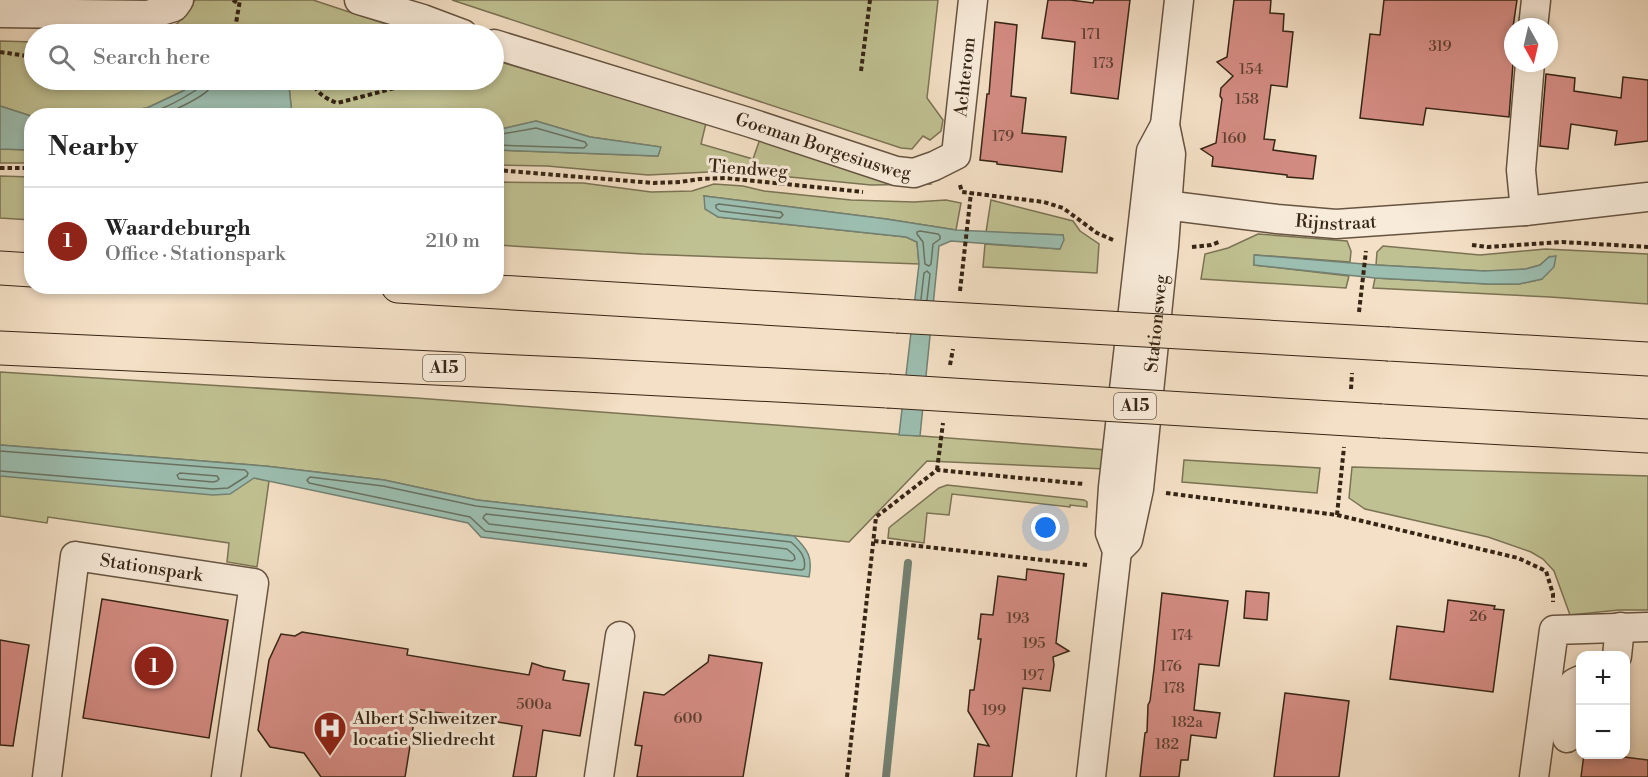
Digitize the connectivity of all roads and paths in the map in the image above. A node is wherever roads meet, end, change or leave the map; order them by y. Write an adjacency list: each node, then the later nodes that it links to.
1 (178, 0): 9 (street)
2 (233, 0): 8 (path)
3 (359, 0): 12 (street)
4 (870, 0): 16 (path)
5 (973, 0): 20 (street, Achterom)
6 (1179, 0): 29 (street, Stationsweg)
7 (1536, 0): 10 (street)
8 (240, 2): 11 (path)
9 (0, 13)
10 (1534, 18)
11 (236, 24)
12 (438, 24)
13 (504, 47): 20 (street, Goeman Borgesiusweg)
14 (0, 52): 15 (path)
15 (24, 56)
16 (861, 71)
17 (1529, 72): 30 (street)
18 (316, 90): 19 (path)
19 (387, 90)
20 (956, 155): 26 (path)
21 (0, 168): 22 (path)
22 (24, 168)
23 (504, 171): 24 (path, Tiendweg)
24 (864, 192)
25 (951, 192): 26 (path)
26 (962, 192): 27 (path)
27 (971, 193): 31 (path); 32 (path)
28 (1648, 197): 30 (street, Rijnstraat)
29 (1156, 205): 30 (street, Rijnstraat); 41 (street, Stationsweg)
30 (1525, 212)
31 (1117, 242)
32 (965, 254)
33 (1366, 256): 36 (path)
34 (0, 268): 35 (highway)
35 (24, 270)
36 (1362, 291)
37 (504, 292): 39 (highway, bridge)
38 (0, 348): 40 (highway, A15, bridge)
39 (1648, 360)
40 (1648, 436)
41 (1126, 488): 42 (path); 43 (street, Stationsweg); 46 (path)
42 (873, 541): 43 (path); 54 (path)
43 (1116, 560): 55 (street, Stationsweg)
44 (1620, 627): 45 (street); 46 (street); 48 (street)
45 (1648, 627)
46 (1554, 630): 50 (street)
47 (620, 636): 53 (street)
48 (1618, 651)
49 (1576, 682): 50 (street)
50 (1562, 738): 56 (street)
51 (46, 777): 52 (street, Stationspark)
52 (226, 777)
53 (599, 777)
54 (847, 777)
55 (1090, 777)
56 (1534, 777)

